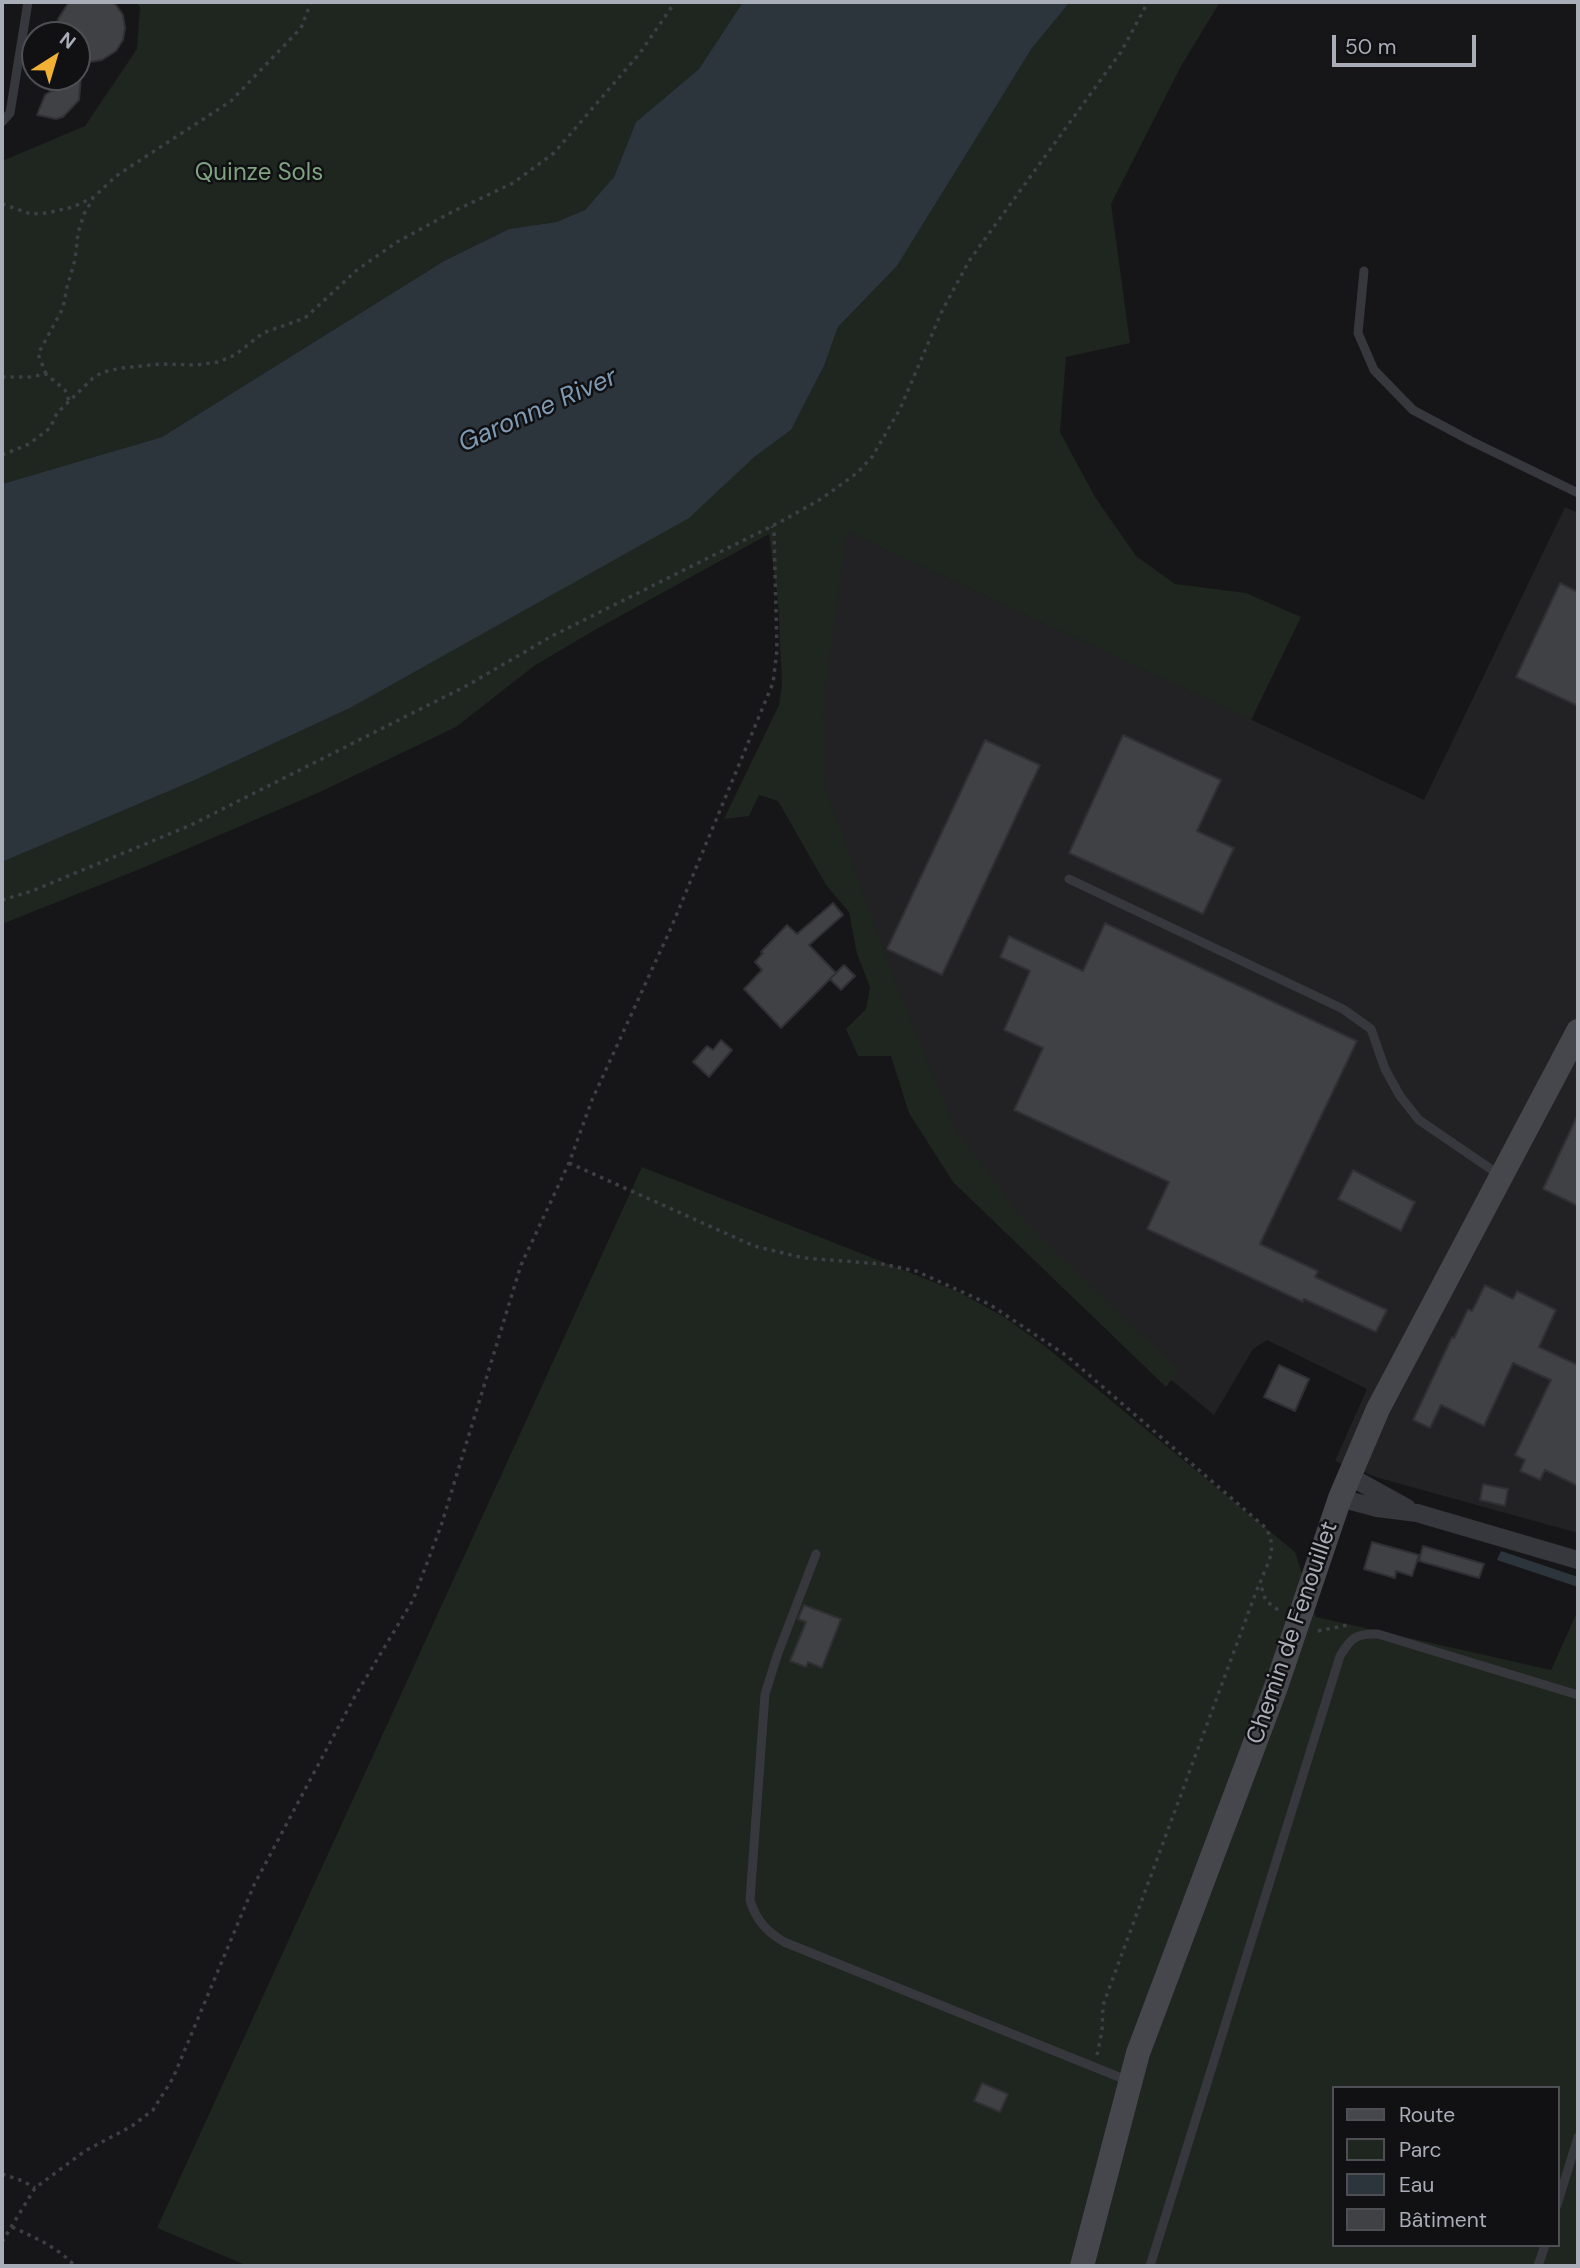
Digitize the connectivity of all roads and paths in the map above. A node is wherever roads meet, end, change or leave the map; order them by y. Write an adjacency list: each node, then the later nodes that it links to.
1 (28, 2): 5 (lane)
2 (312, 2): 6 (path)
3 (675, 2): 11 (path)
4 (1148, 2): 14 (path)
5 (2, 122)
6 (94, 197): 7 (path); 9 (path)
7 (2, 204)
8 (1364, 271): 13 (lane)
9 (46, 374): 10 (path); 11 (path)
10 (2, 377)
11 (69, 401): 12 (path)
12 (2, 455)
13 (1578, 493)
14 (772, 526): 16 (path); 18 (path)
15 (1069, 878): 19 (lane)
16 (2, 900)
17 (1578, 1031): 19 (street, Chemin de Fenouillet)
18 (569, 1163): 23 (path); 30 (path)
19 (1501, 1176): 20 (street, Chemin de Fenouillet)
20 (1344, 1488): 22 (street); 27 (street, Chemin de Fenouillet)
21 (816, 1554): 26 (lane)
22 (1578, 1559)
23 (1260, 1583): 24 (path); 26 (path)
24 (1283, 1613)
25 (1578, 1695): 37 (lane)
26 (1094, 2067): 27 (lane)
27 (1130, 2082): 36 (street, Chemin de Fenouillet)
28 (1578, 2137): 31 (lane)
29 (2, 2174): 30 (path)
30 (35, 2189): 32 (path)
31 (1559, 2199)
32 (12, 2227): 33 (path); 35 (path)
33 (2, 2242)
34 (1544, 2247): 38 (lane)
35 (75, 2266)
36 (1082, 2266)
37 (1150, 2266)
38 (1538, 2266)

